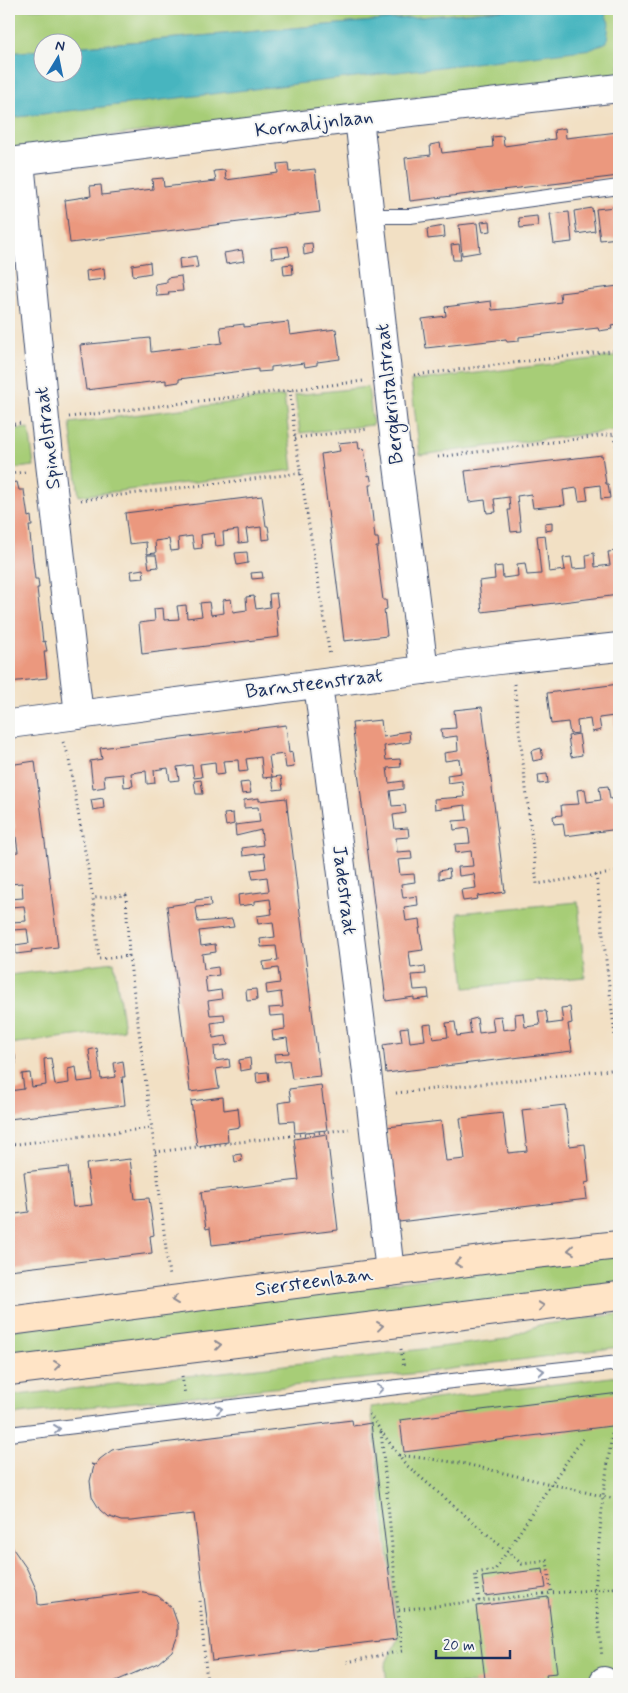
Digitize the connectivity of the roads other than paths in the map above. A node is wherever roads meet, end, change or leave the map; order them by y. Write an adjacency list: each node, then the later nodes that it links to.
1 (619, 88): 2 (street, Kornalijnlaan)
2 (359, 118): 3 (street, Kornalijnlaan); 5 (street, Bergkristalstraat)
3 (14, 162): 9 (street, Spinelstraat)
4 (619, 187): 5 (lane)
5 (371, 216): 7 (street, Bergkristalstraat)
6 (619, 647): 7 (street, Barnsteenstraat)
7 (424, 670): 8 (street, Barnsteenstraat)
8 (326, 683): 9 (street, Barnsteenstraat); 12 (street, Jadestraat)
9 (68, 716): 10 (street, Barnsteenstraat)
10 (9, 724)
11 (619, 1245): 12 (main road, Siersteenlaan, one-way to 12)
12 (390, 1272): 14 (main road, Siersteenlaan, one-way to 14)
13 (619, 1296): 16 (main road, one-way to 13)
14 (9, 1321)
15 (619, 1363): 17 (lane, one-way to 15)
16 (9, 1371)
17 (9, 1434)

